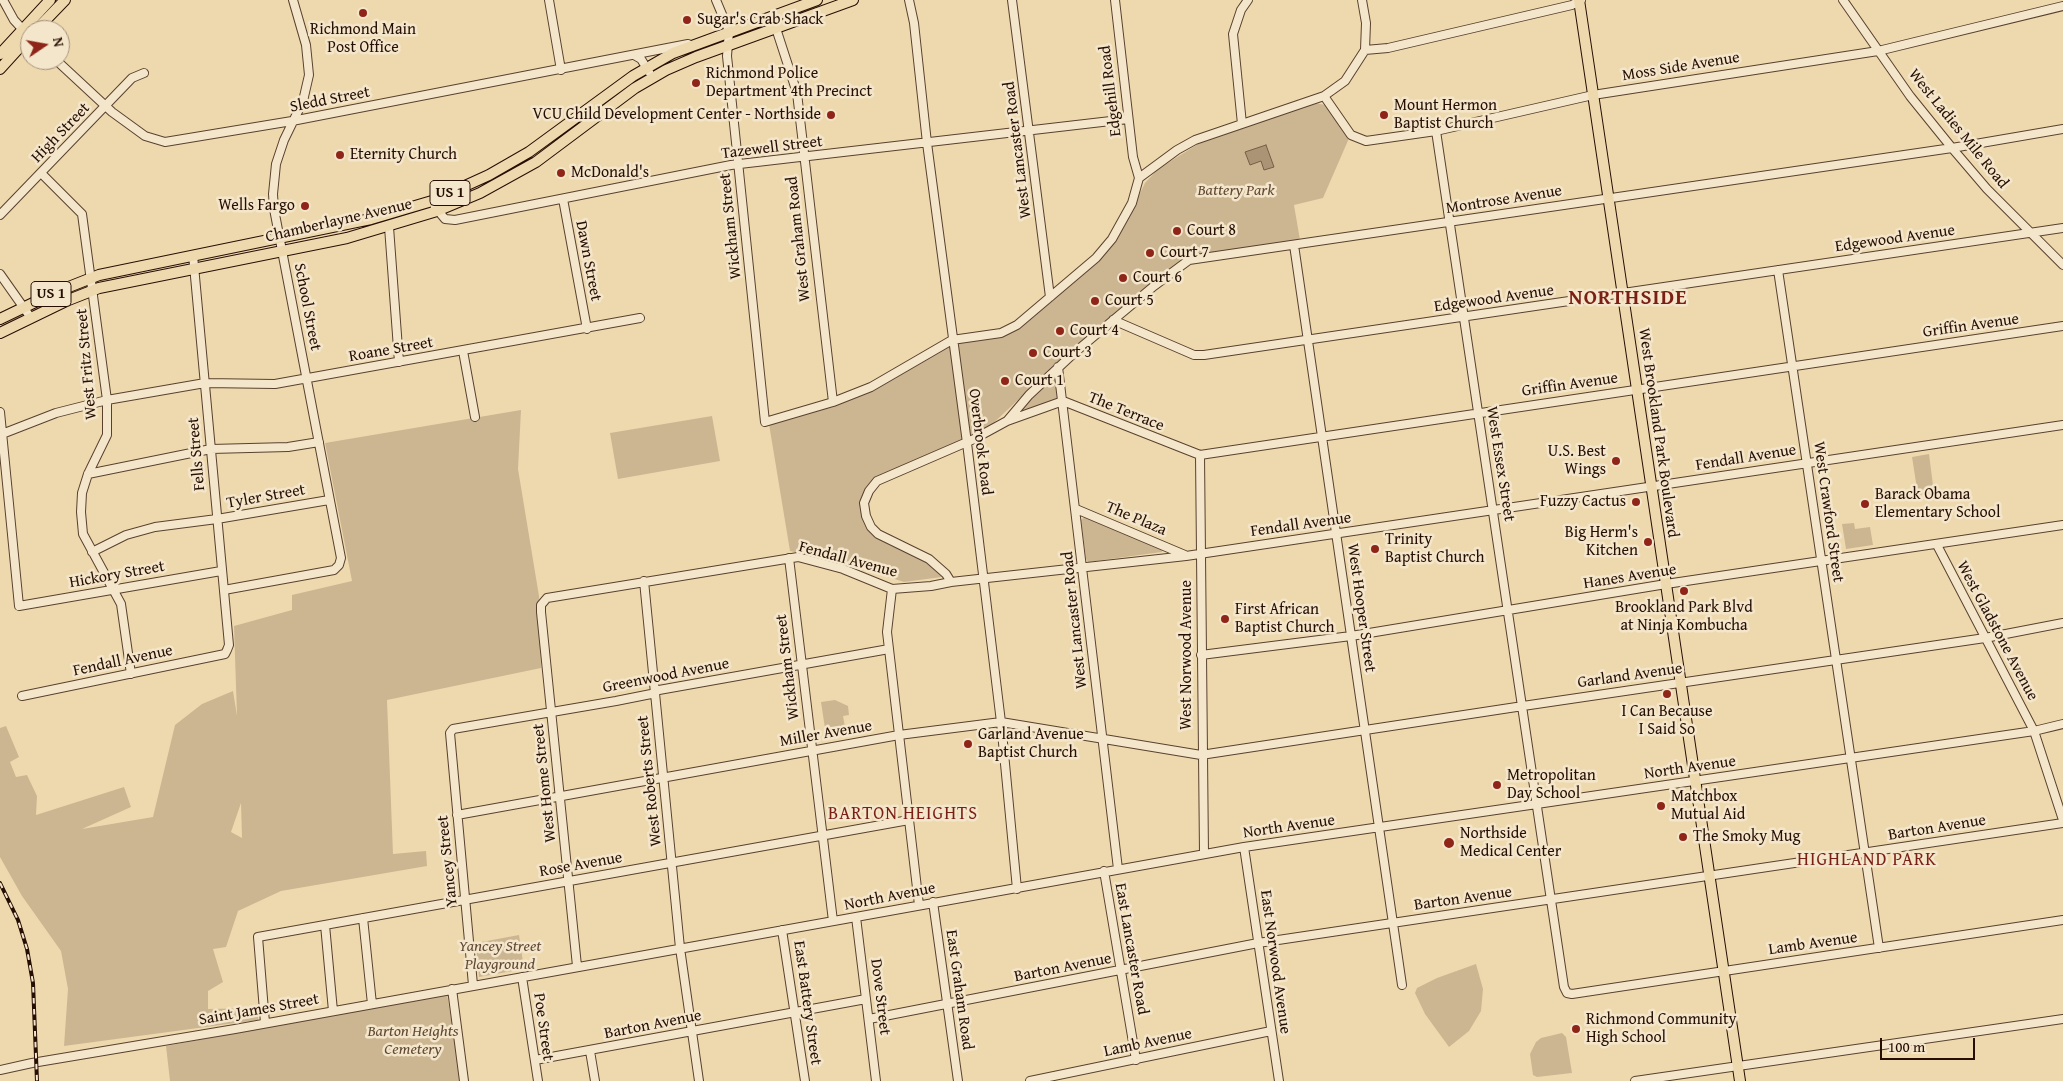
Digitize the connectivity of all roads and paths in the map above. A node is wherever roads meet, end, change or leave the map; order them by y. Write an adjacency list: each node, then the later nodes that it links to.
1 (3, 0): 21 (street)
2 (50, 0): 19 (main road)
3 (65, 0): 20 (main road)
4 (293, 0): 42 (street, School Street)
5 (548, 0): 35 (street)
6 (716, 0): 23 (street)
7 (816, 0): 17 (street); 18 (main road, Chamberlayne Avenue / US 1)
8 (853, 0): 17 (main road, Chamberlayne Avenue / US 1)
9 (909, 0): 47 (street, Overbrook Road)
10 (1012, 0): 46 (street, West Lancaster Road)
11 (1115, 0): 41 (street, Edgehill Road)
12 (1248, 0): 43 (street)
13 (1362, 0): 28 (street)
14 (1580, 0): 28 (street); 38 (main road, West Brookland Park Boulevard)
15 (1843, 0): 29 (street, West Ladies Mile Road)
16 (2063, 6): 29 (street, Moss Side Avenue)
17 (820, 12): 22 (main road, Chamberlayne Avenue / US 1)
18 (772, 16): 22 (street, West Graham Road); 23 (main road, Chamberlayne Avenue / US 1)
19 (37, 20)
20 (46, 20)
21 (20, 26)
22 (776, 28): 27 (main road, Chamberlayne Avenue / US 1); 49 (street, West Graham Road)
23 (729, 32): 25 (main road, Chamberlayne Avenue / US 1); 27 (street, Wickham Street)
24 (20, 40): 30 (main road)
25 (700, 42): 31 (street, Sledd Street); 32 (main road, Chamberlayne Avenue / US 1)
26 (20, 44): 33 (main road)
27 (727, 45): 37 (main road, Chamberlayne Avenue / US 1); 50 (street, Wickham Street)
28 (1365, 50): 39 (street)
29 (1878, 51): 38 (street, Moss Side Avenue); 48 (street, West Ladies Mile Road)
30 (0, 54)
31 (634, 55): 32 (street); 35 (street, Sledd Street)
32 (646, 68): 37 (street); 55 (main road, Chamberlayne Avenue / US 1)
33 (0, 69)
34 (67, 70): 40 (street, Sledd Street)
35 (562, 70): 42 (street, Sledd Street)
36 (144, 73): 40 (street, High Street)
37 (653, 78): 56 (main road, Chamberlayne Avenue / US 1)
38 (1593, 95): 45 (street, Moss Side Avenue); 53 (main road, West Brookland Park Boulevard)
39 (1324, 96): 43 (street); 45 (street, Moss Side Avenue)
40 (105, 106): 42 (street, Sledd Street); 51 (street, High Street)
41 (1128, 119): 46 (street, Tazewell Street); 52 (street, Edgehill Road)
42 (292, 121): 62 (street, School Street)
43 (1242, 124): 52 (street)
44 (2063, 129): 48 (street, Montrose Avenue)
45 (1436, 130): 58 (street, West Essex Street)
46 (1030, 131): 47 (street, Tazewell Street); 73 (street, West Lancaster Road)
47 (927, 143): 49 (street, Tazewell Street); 83 (street, Overbrook Road)
48 (1952, 148): 53 (street, Montrose Avenue); 61 (street, West Ladies Mile Road)
49 (804, 157): 50 (street, Tazewell Street); 94 (street, West Graham Road)
50 (738, 165): 54 (street, Tazewell Street); 94 (street, Wickham Street)
51 (41, 173): 57 (street, High Street); 70 (street, West Fritz Street)
52 (1139, 178): 73 (street)
53 (1608, 198): 58 (street, Montrose Avenue); 72 (main road, West Brookland Park Boulevard)
54 (562, 199): 56 (street, Tazewell Street); 81 (street, Dawn Street)
55 (432, 201): 56 (street); 62 (main road, Chamberlayne Avenue / US 1)
56 (437, 211): 59 (main road, Chamberlayne Avenue / US 1)
57 (0, 216)
58 (1450, 222): 63 (street, Montrose Avenue); 75 (street, West Essex Street)
59 (388, 227): 64 (main road, Chamberlayne Avenue / US 1); 86 (street)
60 (2063, 228): 61 (street, Edgewood Avenue)
61 (2030, 233): 66 (street, West Ladies Mile Road); 68 (street, Edgewood Avenue)
62 (280, 237): 64 (street, School Street); 65 (main road, Chamberlayne Avenue / US 1)
63 (1294, 245): 79 (street, Montrose Avenue); 84 (street, West Hooper Street)
64 (282, 251): 67 (main road, Chamberlayne Avenue / US 1); 89 (street, School Street)
65 (192, 255): 67 (street, Fells Street); 70 (main road, Chamberlayne Avenue / US 1)
66 (2063, 265)
67 (194, 268): 71 (main road, Chamberlayne Avenue / US 1); 90 (street, Fells Street)
68 (1778, 270): 72 (street, Edgewood Avenue); 87 (street, West Crawford Street)
69 (0, 274): 74 (street)
70 (91, 278): 71 (street, West Fritz Street); 74 (main road, Chamberlayne Avenue / US 1)
71 (93, 290): 76 (main road, Chamberlayne Avenue / US 1); 92 (street, West Fritz Street)
72 (1622, 294): 75 (street, Edgewood Avenue); 91 (main road, West Brookland Park Boulevard)
73 (1050, 297): 83 (street)
74 (24, 308): 76 (street); 78 (main road, Chamberlayne Avenue / US 1)
75 (1465, 317): 84 (street, Edgewood Avenue); 96 (street, West Essex Street)
76 (31, 318): 82 (main road, Chamberlayne Avenue / US 1)
77 (640, 318): 81 (street, Roane Street)
78 (0, 319)
79 (1113, 320): 84 (street, Edgewood Avenue); 88 (street, Montrose Avenue)
80 (2063, 326): 87 (street, Griffin Avenue)
81 (587, 328): 85 (street, Roane Street)
82 (0, 333)
83 (952, 340): 94 (street); 103 (street, Overbrook Road)
84 (1308, 340): 101 (street, West Hooper Street)
85 (463, 351): 86 (street, Roane Street); 97 (street)
86 (399, 362): 89 (street, Roane Street)
87 (1793, 366): 91 (street, Griffin Avenue); 106 (street, West Crawford Street)
88 (1058, 367): 93 (street, West Lancaster Road); 98 (street, Montrose Avenue)
89 (306, 379): 90 (street, Roane Street); 102 (street, School Street)
90 (205, 383): 92 (street, Roane Street); 104 (street, Fells Street)
91 (1637, 389): 96 (street, Griffin Avenue); 108 (main road, West Brookland Park Boulevard)
92 (107, 400): 100 (street, Roane Street); 107 (street, West Fritz Street)
93 (1063, 401): 98 (street, The Terrace); 105 (street, The Terrace); 110 (street, West Lancaster Road)
94 (834, 402)
95 (0, 412): 100 (street)
96 (1478, 412): 101 (street, Griffin Avenue); 111 (street, West Essex Street)
97 (475, 417)
98 (1007, 421): 103 (street, The Terrace)
99 (2063, 425): 106 (street, Fendall Avenue)
100 (2, 434): 127 (street, Hickory Street)
101 (1322, 436): 105 (street, Griffin Avenue); 114 (street, West Hooper Street)
102 (319, 442): 104 (street); 109 (street, School Street)
103 (967, 442): 123 (street, Overbrook Road); 125 (street, The Terrace)
104 (211, 449): 107 (street); 112 (street, Fells Street)
105 (1200, 455): 117 (street, West Norwood Avenue)
106 (1807, 463): 108 (street, Fendall Avenue); 120 (street, West Crawford Street)
107 (88, 474): 116 (street, West Fritz Street)
108 (1651, 486): 111 (street, Fendall Avenue); 126 (main road, West Brookland Park Boulevard)
109 (329, 500): 112 (street, Tyler Street); 129 (street, School Street)
110 (1076, 509): 118 (street, The Plaza); 121 (street, West Lancaster Road)
111 (1493, 510): 114 (street, Fendall Avenue); 131 (street, West Essex Street)
112 (217, 519): 116 (street, Tyler Street); 122 (street, Fells Street)
113 (2063, 525): 115 (street, Hanes Avenue)
114 (1336, 533): 117 (street, Fendall Avenue); 133 (street, West Hooper Street)
115 (1937, 545): 120 (street, Hanes Avenue); 134 (street, West Gladstone Avenue)
116 (92, 552): 127 (street, West Fritz Street)
117 (1201, 553): 118 (street, Fendall Avenue); 137 (street, West Norwood Avenue)
118 (1186, 556): 121 (street, Fendall Avenue)
119 (789, 558): 124 (street, Fendall Avenue); 128 (street, Fendall Avenue); 139 (street, Wickham Street)
120 (1821, 561): 126 (street, Hanes Avenue); 138 (street, West Crawford Street)
121 (1083, 567): 123 (street, Fendall Avenue); 152 (street, West Lancaster Road)
122 (221, 571): 127 (street, Hickory Street); 129 (street, Fells Street)
123 (982, 579): 125 (street, Fendall Avenue); 146 (street, Overbrook Road)
124 (644, 581): 130 (street, Fendall Avenue); 142 (street, West Roberts Street)
125 (951, 582): 128 (street, Fendall Avenue)
126 (1666, 584): 131 (street, Hanes Avenue); 141 (main road, West Brookland Park Boulevard)
127 (114, 589): 140 (street, West Fritz Street)
128 (892, 589): 135 (street)
129 (224, 590): 136 (street, Fells Street)
130 (547, 598): 145 (street, West Home Street)
131 (1508, 611): 133 (street, Hanes Avenue); 144 (street, West Essex Street)
132 (2063, 623): 134 (street, Garland Avenue)
133 (1351, 636): 137 (street, Hanes Avenue); 148 (street, West Hooper Street)
134 (1985, 638): 138 (street, Garland Avenue); 149 (street, West Gladstone Avenue)
135 (889, 648): 139 (street, Greenwood Avenue); 151 (street)
136 (227, 650): 140 (street, Fendall Avenue)
137 (1201, 655): 154 (street, West Norwood Avenue)
138 (1836, 660): 141 (street, Garland Avenue); 155 (street, West Crawford Street)
139 (802, 664): 142 (street, Greenwood Avenue); 153 (street, Wickham Street)
140 (131, 674): 143 (street, Fendall Avenue)
141 (1681, 683): 144 (street, Garland Avenue); 157 (main road, West Brookland Park Boulevard)
142 (655, 692): 145 (street, Greenwood Avenue); 156 (street, West Roberts Street)
143 (22, 696)
144 (1522, 706): 148 (street, Garland Avenue); 159 (street, West Essex Street)
145 (552, 711): 150 (street, Greenwood Avenue); 158 (street, West Home Street)
146 (1001, 722): 151 (street, Miller Avenue); 152 (street, Miller Avenue); 173 (street, Overbrook Road)
147 (2063, 724): 149 (street, North Avenue)
148 (1365, 730): 154 (street, Garland Avenue); 163 (street, West Hooper Street)
149 (2034, 731): 155 (street, North Avenue); 162 (street, West Gladstone Avenue)
150 (450, 733): 160 (street, Yancey Street)
151 (899, 735): 153 (street, Miller Avenue); 161 (street)
152 (1102, 738): 154 (street, Miller Avenue); 169 (street, West Lancaster Road)
153 (812, 751): 156 (street, Miller Avenue); 164 (street, Wickham Street)
154 (1201, 756): 167 (street, West Norwood Avenue)
155 (1851, 758): 157 (street, North Avenue); 166 (street, West Crawford Street)
156 (663, 778): 158 (street, Miller Avenue); 168 (street, West Roberts Street)
157 (1696, 781): 159 (street, North Avenue); 171 (main road, West Brookland Park Boulevard)
158 (560, 796): 160 (street, Miller Avenue); 172 (street, West Home Street)
159 (1537, 802): 163 (street, North Avenue); 174 (street, West Essex Street)
160 (457, 815): 175 (street, Yancey Street)
161 (909, 820): 164 (street, Rose Avenue); 177 (street)
162 (2063, 821): 166 (street, Barton Avenue)
163 (1380, 828): 165 (street, North Avenue); 182 (street, West Hooper Street)
164 (822, 836): 168 (street, Rose Avenue); 181 (street, Wickham Street)
165 (1244, 847): 167 (street, North Avenue); 185 (street, East Norwood Avenue)
166 (1865, 853): 171 (street, Barton Avenue); 187 (street, West Crawford Street)
167 (1204, 854): 169 (street, North Avenue)
168 (672, 863): 172 (street, Rose Avenue); 186 (street, West Roberts Street)
169 (1118, 869): 170 (street, North Avenue)
170 (1104, 872): 173 (street, North Avenue); 189 (street, East Lancaster Road)
171 (1709, 876): 174 (street, Barton Avenue); 190 (main road, West Brookland Park Boulevard)
172 (568, 881): 175 (street, Rose Avenue); 188 (street, West Home Street)
173 (1018, 889): 176 (street, North Avenue)
174 (1552, 899): 182 (street, Barton Avenue); 195 (street, West Essex Street)
175 (466, 900): 179 (street, Rose Avenue); 192 (street, Yancey Street)
176 (934, 902): 177 (street, North Avenue); 198 (street, East Graham Road)
177 (919, 905): 178 (street, North Avenue)
178 (856, 917): 181 (street, North Avenue); 196 (street, Dove Street)
179 (362, 918): 183 (street, Rose Avenue); 197 (street)
180 (2063, 920): 187 (street, Lamb Avenue)
181 (833, 921): 184 (street, North Avenue)
182 (1393, 922): 185 (street, Barton Avenue); 193 (street, West Hooper Street)
183 (325, 925): 199 (street); 203 (street, Rose Avenue)
184 (782, 930): 186 (street, North Avenue); 200 (street, East Battery Street)
185 (1258, 943): 189 (street, Barton Avenue); 205 (street, East Norwood Avenue)
186 (680, 948): 188 (street, North Avenue); 204 (street, West Roberts Street)
187 (1879, 948): 190 (street, Lamb Avenue)
188 (577, 966): 191 (street, North Avenue)
189 (1122, 971): 198 (street, Barton Avenue); 208 (street, East Lancaster Road)
190 (1724, 971): 195 (street, Lamb Avenue); 209 (main road, West Brookland Park Boulevard)
191 (522, 977): 192 (street, Saint James Street); 207 (street, Poe Street)
192 (473, 985): 194 (street, Saint James Street)
193 (1402, 985)
194 (452, 989): 197 (street, Saint James Street); 212 (street)
195 (1567, 993)
196 (866, 999): 200 (street, Barton Avenue); 202 (street, Dove Street)
197 (372, 1004): 199 (street, Saint James Street)
198 (947, 1006): 202 (street, Barton Avenue); 218 (street, East Graham Road)
199 (333, 1011): 203 (street, Saint James Street)
200 (795, 1012): 204 (street, Barton Avenue); 216 (street, East Battery Street)
201 (2063, 1018): 209 (street)
202 (869, 1019): 217 (street, Dove Street)
203 (265, 1023): 210 (street, Saint James Street)
204 (692, 1031): 206 (street, Barton Avenue); 215 (street, West Roberts Street)
205 (1271, 1031): 208 (street, Lamb Avenue); 220 (street, East Norwood Avenue)
206 (590, 1050): 207 (street, Barton Avenue); 214 (street)
207 (534, 1060): 213 (street, Poe Street)
208 (1136, 1060): 219 (street, Lamb Avenue)
209 (1738, 1067): 211 (street); 222 (main road, West Brookland Park Boulevard)
210 (0, 1070)
211 (1655, 1080): 221 (street)
212 (464, 1081)
213 (538, 1081)
214 (595, 1081)
215 (699, 1081)
216 (805, 1081)
217 (876, 1081)
218 (958, 1081)
219 (1030, 1081)
220 (1279, 1081)
221 (1635, 1081)
222 (1740, 1081)

